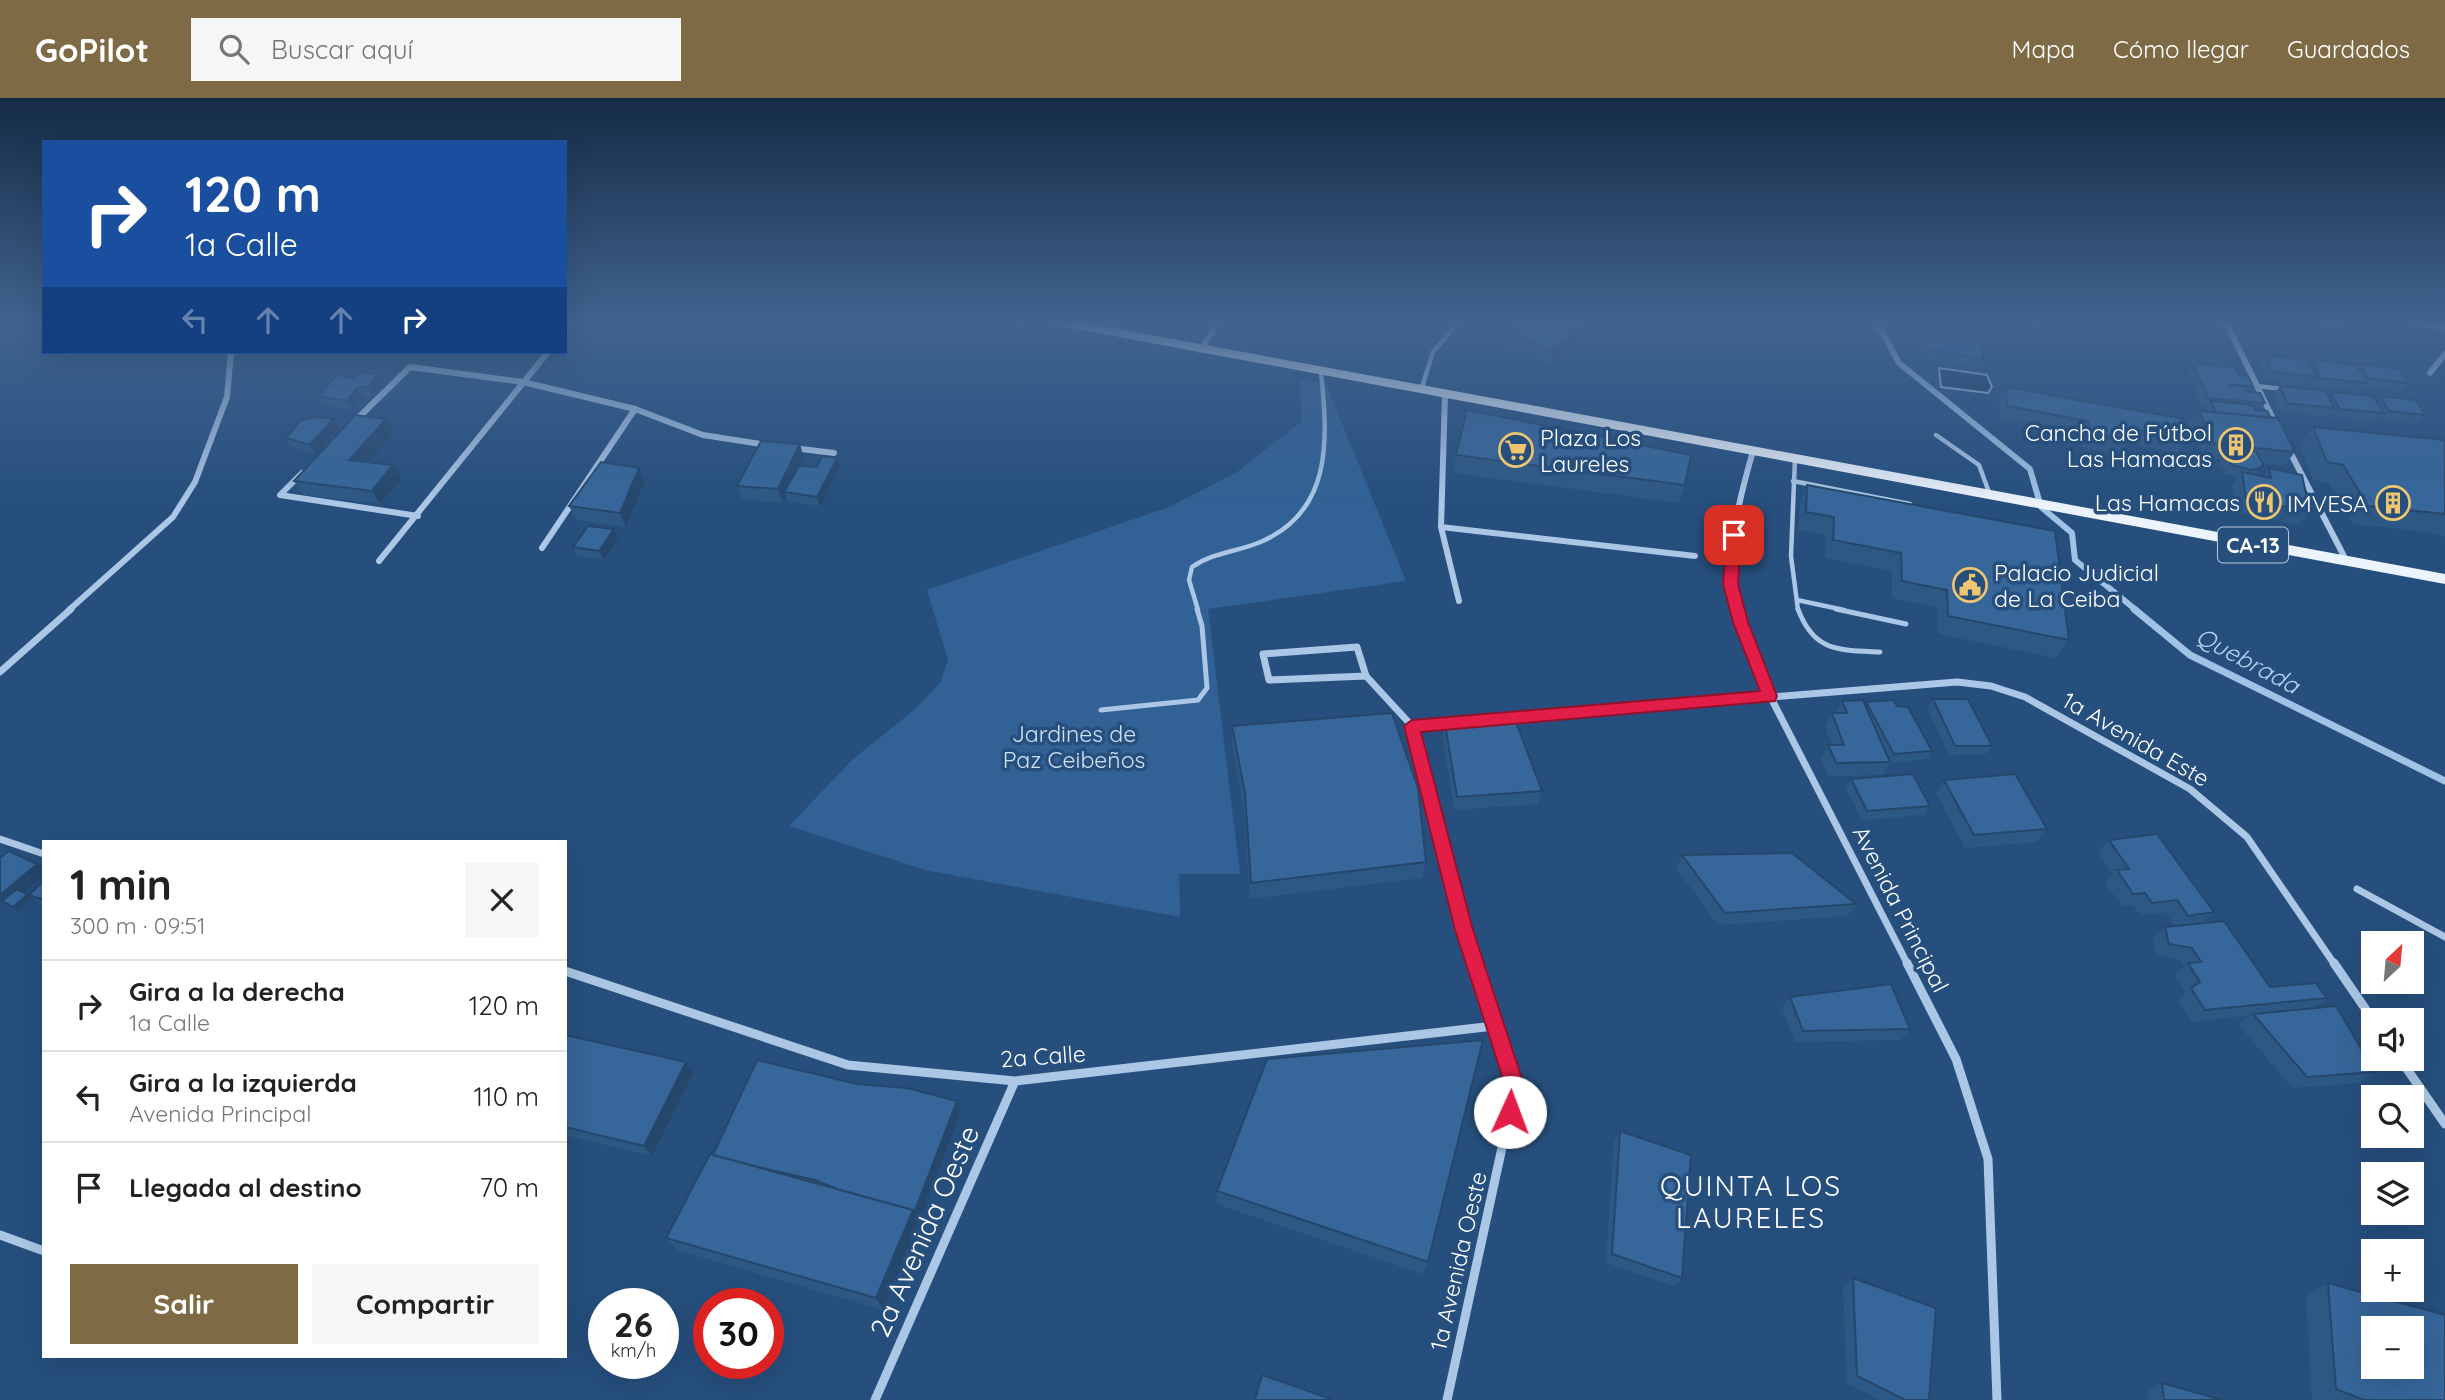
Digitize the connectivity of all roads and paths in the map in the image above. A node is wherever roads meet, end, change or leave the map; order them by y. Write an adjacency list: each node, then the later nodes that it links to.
1 (523, 382): 25 (street)
2 (229, 383): 36 (street)
3 (394, 383): 14 (street)
4 (526, 383): 13 (street)
5 (1322, 383): 39 (lane)
6 (1381, 383): 10 (main road, CA-13)
7 (1422, 383): 10 (lane)
8 (2254, 383): 9 (street)
9 (2256, 386): 11 (lane); 15 (street)
10 (1421, 390): 12 (main road, CA-13)
11 (2297, 390)
12 (1445, 394): 18 (main road, CA-13); 26 (street)
13 (635, 409): 19 (street); 27 (street)
14 (355, 422)
15 (2280, 433)
16 (1936, 435): 23 (lane)
17 (2286, 445): 30 (street)
18 (1753, 451): 20 (main road, CA-13); 38 (street, Avenida Principal)
19 (834, 453)
20 (1796, 458): 22 (lane); 23 (main road, CA-13)
21 (308, 467): 25 (street)
22 (1793, 481): 24 (lane); 32 (lane)
23 (1995, 496): 30 (main road, CA-13)
24 (1924, 507)
25 (418, 516): 29 (street)
26 (1441, 527): 28 (street); 33 (street)
27 (541, 548)
28 (1695, 555)
29 (379, 561)
30 (2347, 562): 31 (main road, CA-13)
31 (2445, 579)
32 (1797, 600): 34 (lane); 35 (lane)
33 (1459, 601)
34 (1906, 624)
35 (1880, 652)
36 (0, 672)
37 (1366, 676): 37 (street); 40 (street)
38 (1770, 696): 40 (street, 1a Avenida Este); 46 (street, 1a Avenida Este); 55 (street, Avenida Principal)
39 (1101, 710)
40 (1412, 726): 47 (street, 1a Avenida Oeste)
41 (0, 839): 42 (street)
42 (42, 853)
43 (2357, 889): 44 (street)
44 (2445, 937)
45 (567, 972): 49 (street, 2a Calle)
46 (2365, 1008)
47 (1494, 1026): 49 (street, 2a Calle); 54 (street, 1a Avenida Oeste)
48 (2408, 1071): 50 (street)
49 (1015, 1081): 53 (street, 2a Avenida Oeste)
50 (2445, 1124)
51 (0, 1235): 52 (street)
52 (42, 1250)
53 (875, 1400)
54 (1447, 1400)
55 (1997, 1400)

